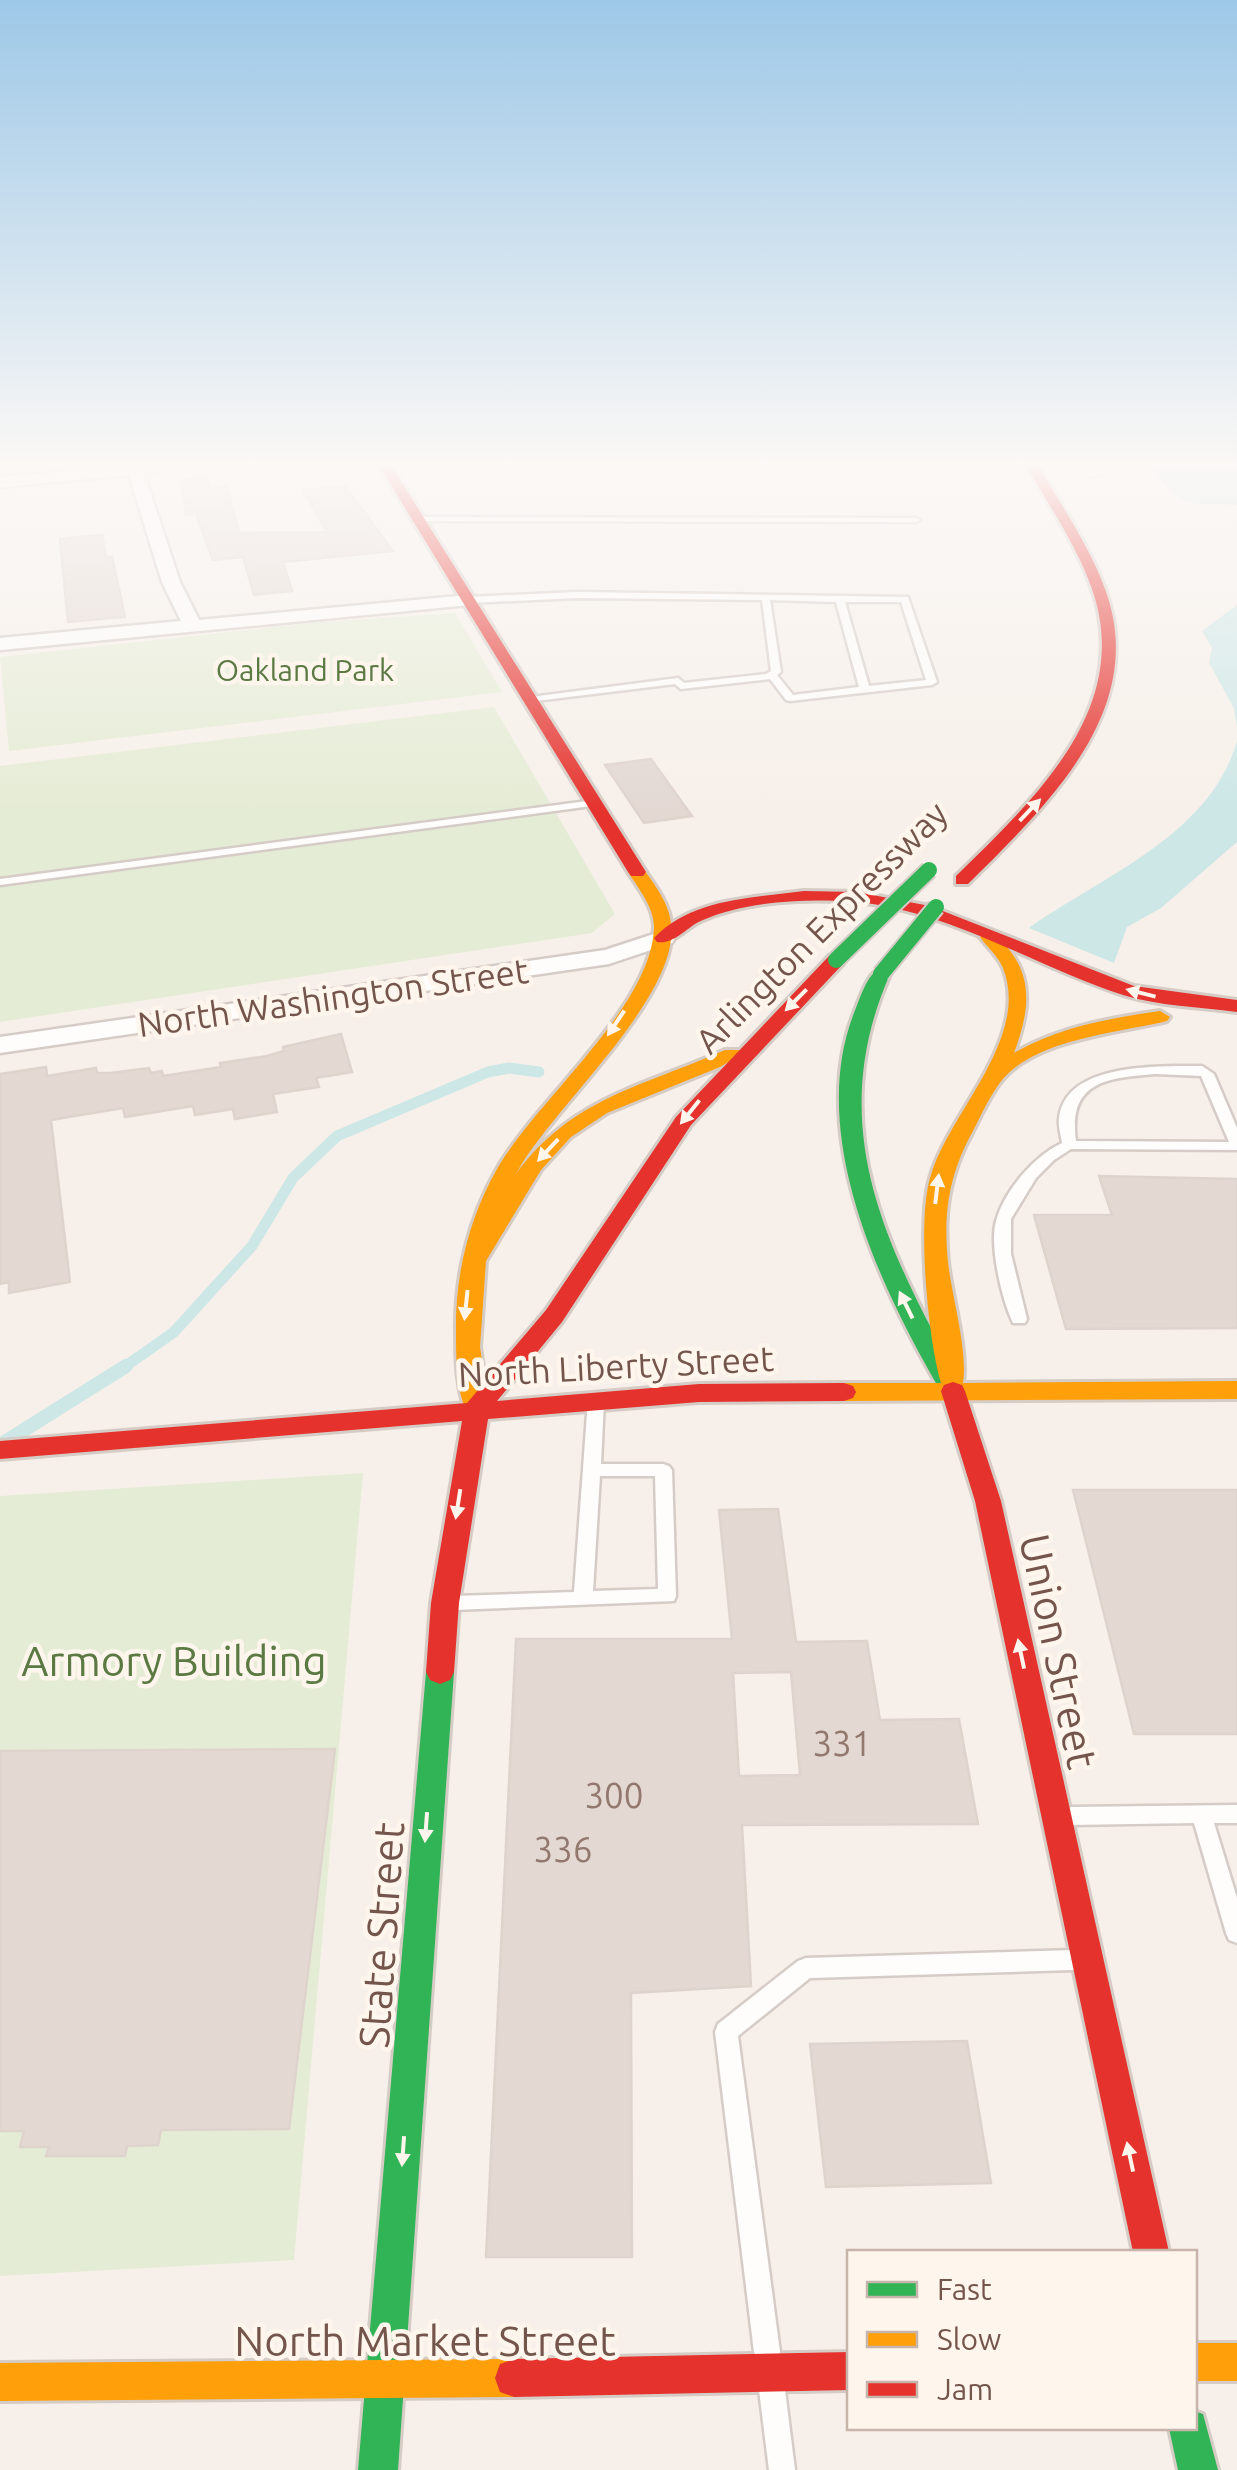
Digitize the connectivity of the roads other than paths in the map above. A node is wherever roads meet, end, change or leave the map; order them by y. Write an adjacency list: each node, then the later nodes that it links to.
1 (171, 582): 7 (street)
2 (457, 582): 4 (main road)
3 (1096, 582): 30 (main road, Arlington Expressway, one-way to 3, bridge)
4 (468, 600): 6 (lane); 7 (street); 11 (main road)
5 (840, 600): 6 (lane); 10 (lane); 10 (lane)
6 (766, 601): 9 (lane)
7 (191, 623): 8 (street)
8 (0, 644)
9 (772, 674): 10 (lane); 11 (lane)
10 (865, 690)
11 (530, 700): 12 (main road)
12 (594, 804): 14 (lane); 16 (main road)
13 (935, 863): 23 (main road, Arlington Expressway, one-way to 23, bridge)
14 (0, 882)
15 (988, 937): 16 (main road, North Washington Street); 19 (main road); 21 (main road, North Washington Street, one-way to 15)
16 (663, 938): 17 (main road, North Washington Street); 24 (street, North Washington Street); 28 (main road, one-way to 28)
17 (944, 946)
18 (975, 959): 19 (main road)
19 (1028, 984): 25 (main road, Union Street)
20 (1080, 1006): 22 (main road, North Washington Street)
21 (1237, 1009): 22 (main road, North Washington Street)
22 (1160, 1017): 25 (main road, Union Street)
23 (756, 1040): 28 (main road, one-way to 28); 33 (main road, Arlington Expressway, one-way to 33)
24 (0, 1045)
25 (992, 1077): 30 (main road, Union Street, one-way to 25)
26 (1070, 1145): 27 (lane); 27 (lane); 29 (lane)
27 (1237, 1145)
28 (474, 1261): 33 (main road, State Street, one-way to 33)
29 (1019, 1319)
30 (952, 1390): 31 (main road, North Liberty Street); 32 (main road, North Liberty Street); 40 (main road, Union Street, one-way to 30)
31 (1237, 1390)
32 (596, 1400): 33 (main road, North Liberty Street); 35 (lane)
33 (477, 1408): 34 (main road, North Liberty Street); 37 (main road, State Street, one-way to 37)
34 (0, 1450)
35 (592, 1470): 36 (lane); 36 (lane)
36 (582, 1599): 37 (lane)
37 (444, 1603): 48 (main road, State Street, one-way to 48)
38 (1201, 1814): 39 (lane); 40 (lane); 41 (lane)
39 (1237, 1814)
40 (1056, 1816): 42 (main road, Union Street)
41 (1237, 1933)
42 (1087, 1960): 43 (main road, Union Street, one-way to 42); 47 (lane)
43 (1151, 2250)
44 (1197, 2362): 45 (main road)
45 (1237, 2362)
46 (847, 2371): 47 (main road, North Market Street)
47 (770, 2374): 48 (main road, North Market Street); 52 (lane)
48 (387, 2380): 49 (main road, North Market Street); 51 (main road, State Street)
49 (0, 2382)
50 (1188, 2430): 53 (main road)
51 (378, 2470)
52 (782, 2470)
53 (1198, 2470)

